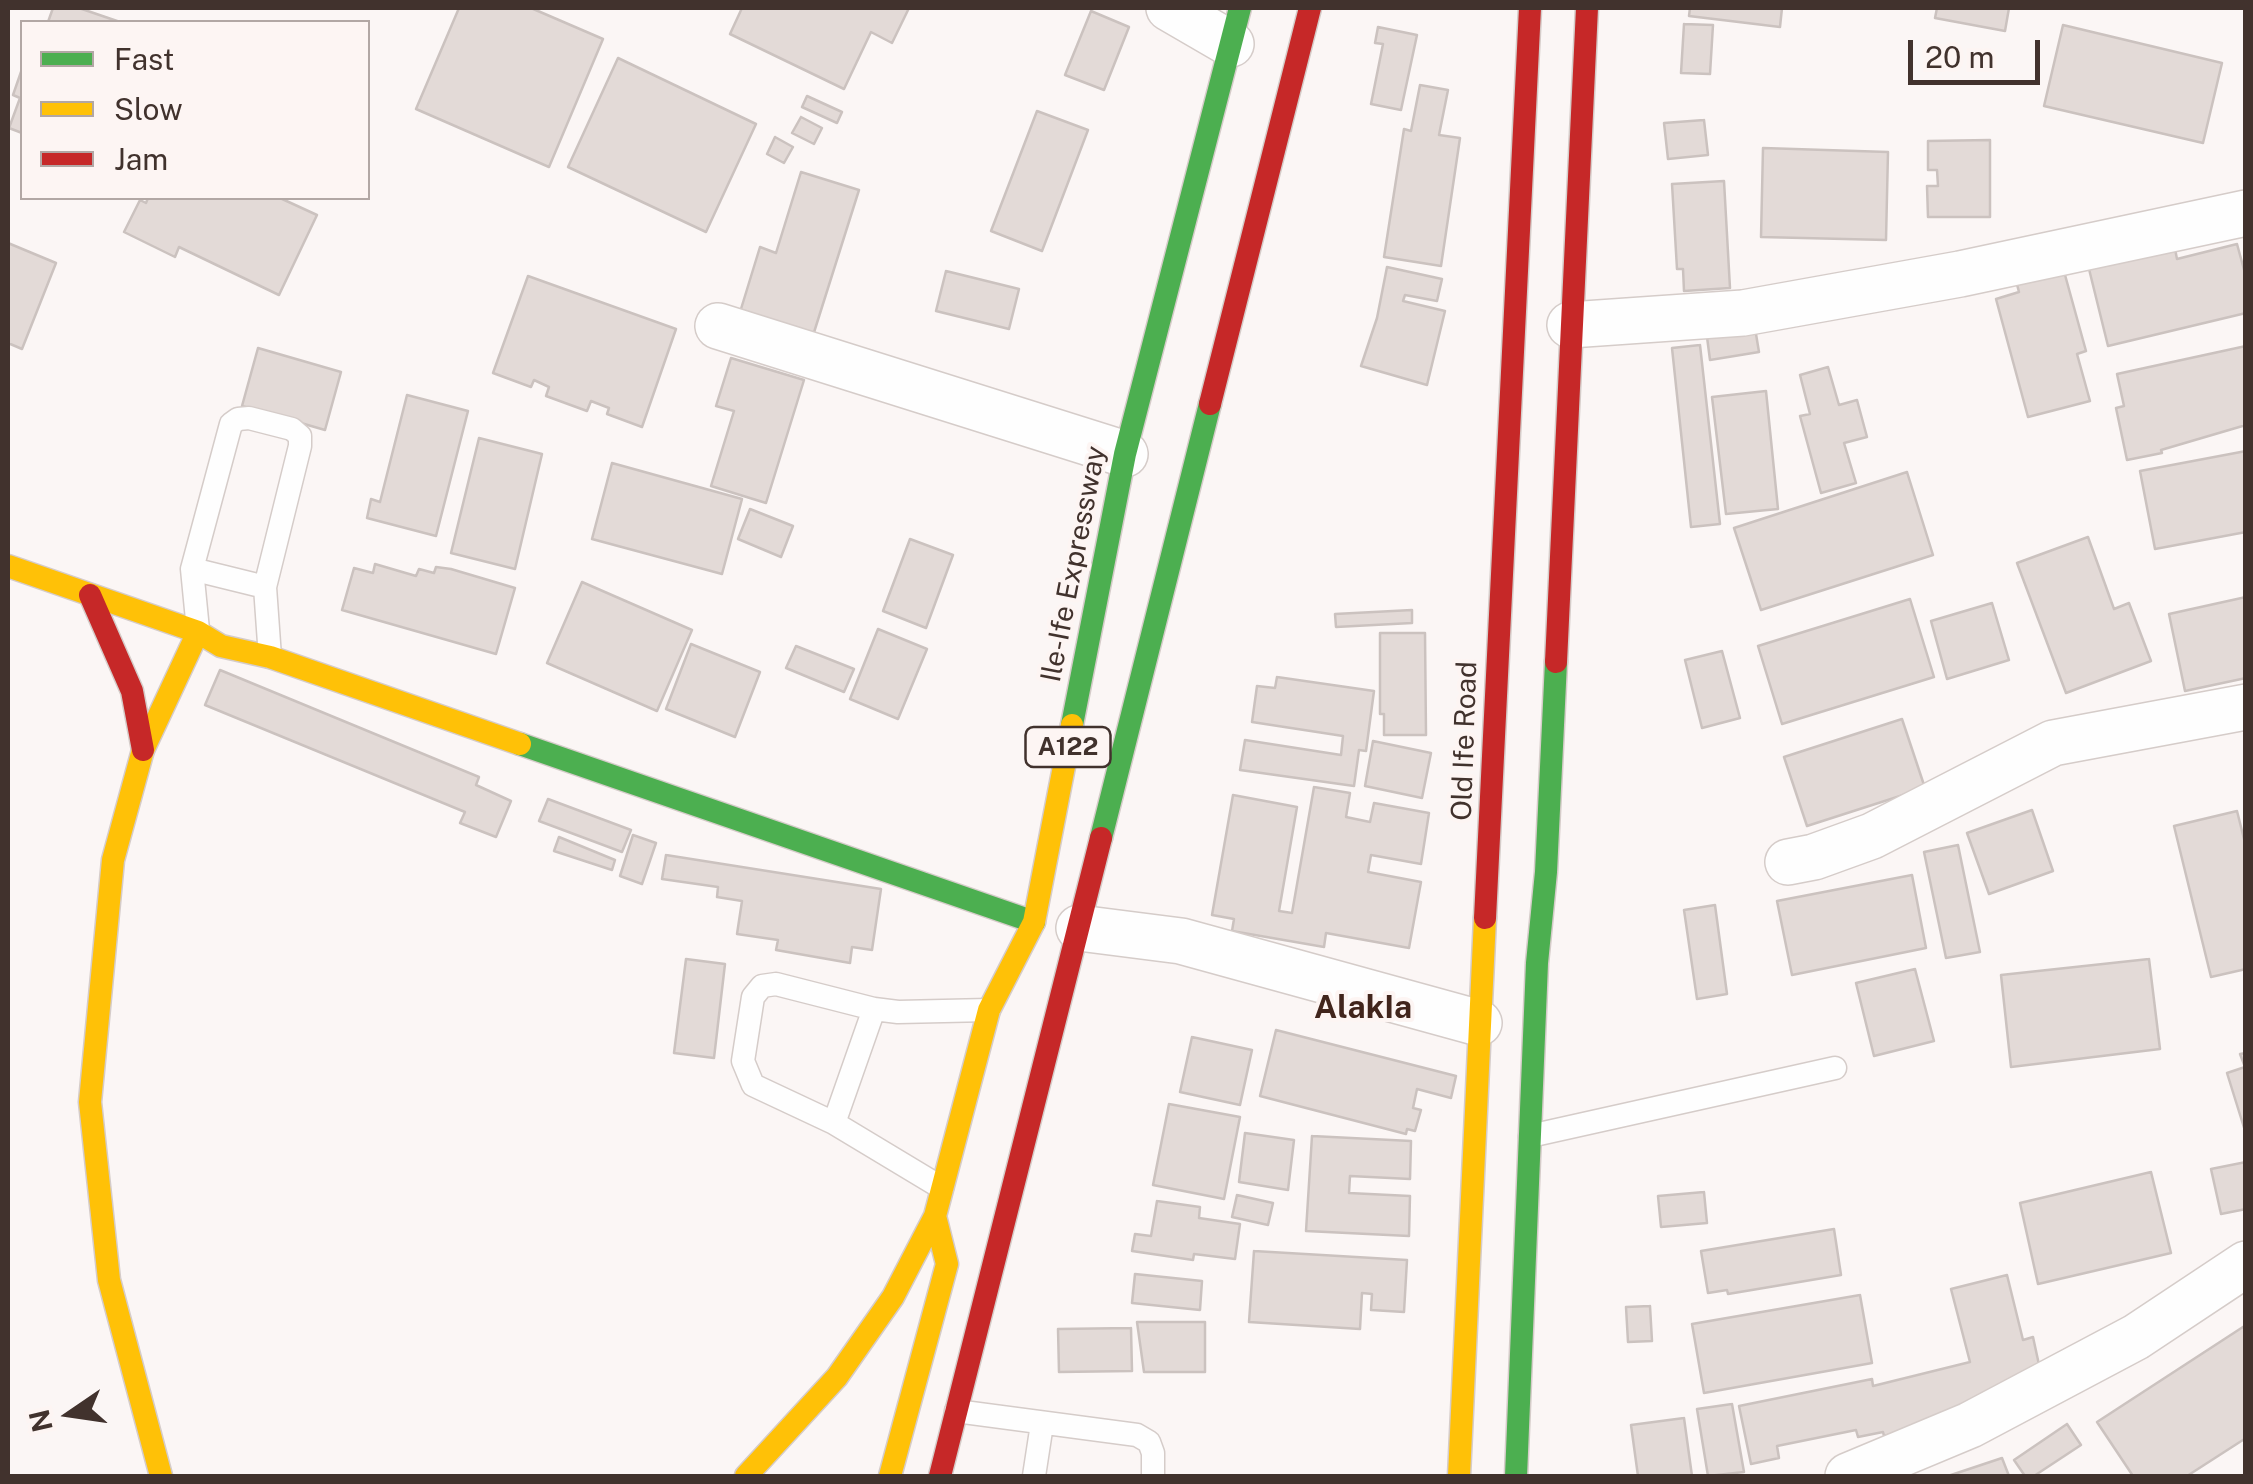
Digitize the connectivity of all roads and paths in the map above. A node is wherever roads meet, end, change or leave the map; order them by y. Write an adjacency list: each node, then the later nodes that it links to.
1 (1168, 8): 5 (street)
2 (1310, 8): 21 (main road, A122)
3 (1530, 8): 19 (main road, Old Ife Road)
4 (1587, 8): 7 (main road, Old Ife Road)
5 (1236, 26): 9 (main road, Ile-Ife Expressway / A122)
6 (2246, 214): 7 (street)
7 (1570, 324): 19 (main road, Old Ife Road)
8 (718, 326): 9 (street)
9 (1125, 454): 20 (main road, Ile-Ife Expressway / A122)
10 (8, 566): 13 (main road)
11 (192, 568): 12 (lane); 12 (lane); 14 (lane)
12 (265, 587): 15 (lane)
13 (90, 595): 14 (main road); 17 (main road)
14 (198, 632): 15 (main road); 17 (main road)
15 (270, 657): 20 (main road)
16 (2246, 707): 18 (street)
17 (143, 750): 33 (main road)
18 (1788, 862)
19 (1517, 872): 24 (main road, Old Ife Road); 27 (main road, Old Ife Road)
20 (1034, 922): 23 (main road, Ile-Ife Expressway / A122)
21 (1079, 928): 24 (street); 31 (main road, A122)
22 (874, 1010): 23 (lane); 26 (lane); 26 (lane)
23 (989, 1010): 28 (main road, Ile-Ife Expressway / A122)
24 (1479, 1023): 39 (main road, Old Ife Road)
25 (1836, 1068): 27 (lane)
26 (834, 1123): 28 (lane)
27 (1530, 1136): 40 (main road, Old Ife Road)
28 (942, 1188): 29 (main road, Ile-Ife Expressway / A122)
29 (935, 1216): 34 (main road); 35 (main road, Ile-Ife Expressway / A122)
30 (2246, 1264): 41 (street)
31 (956, 1410): 32 (lane); 36 (main road, A122)
32 (1042, 1424): 37 (lane); 38 (lane)
33 (161, 1476)
34 (746, 1476)
35 (890, 1476)
36 (940, 1476)
37 (1034, 1476)
38 (1153, 1476)
39 (1459, 1476)
40 (1516, 1476)
41 (1848, 1476)

